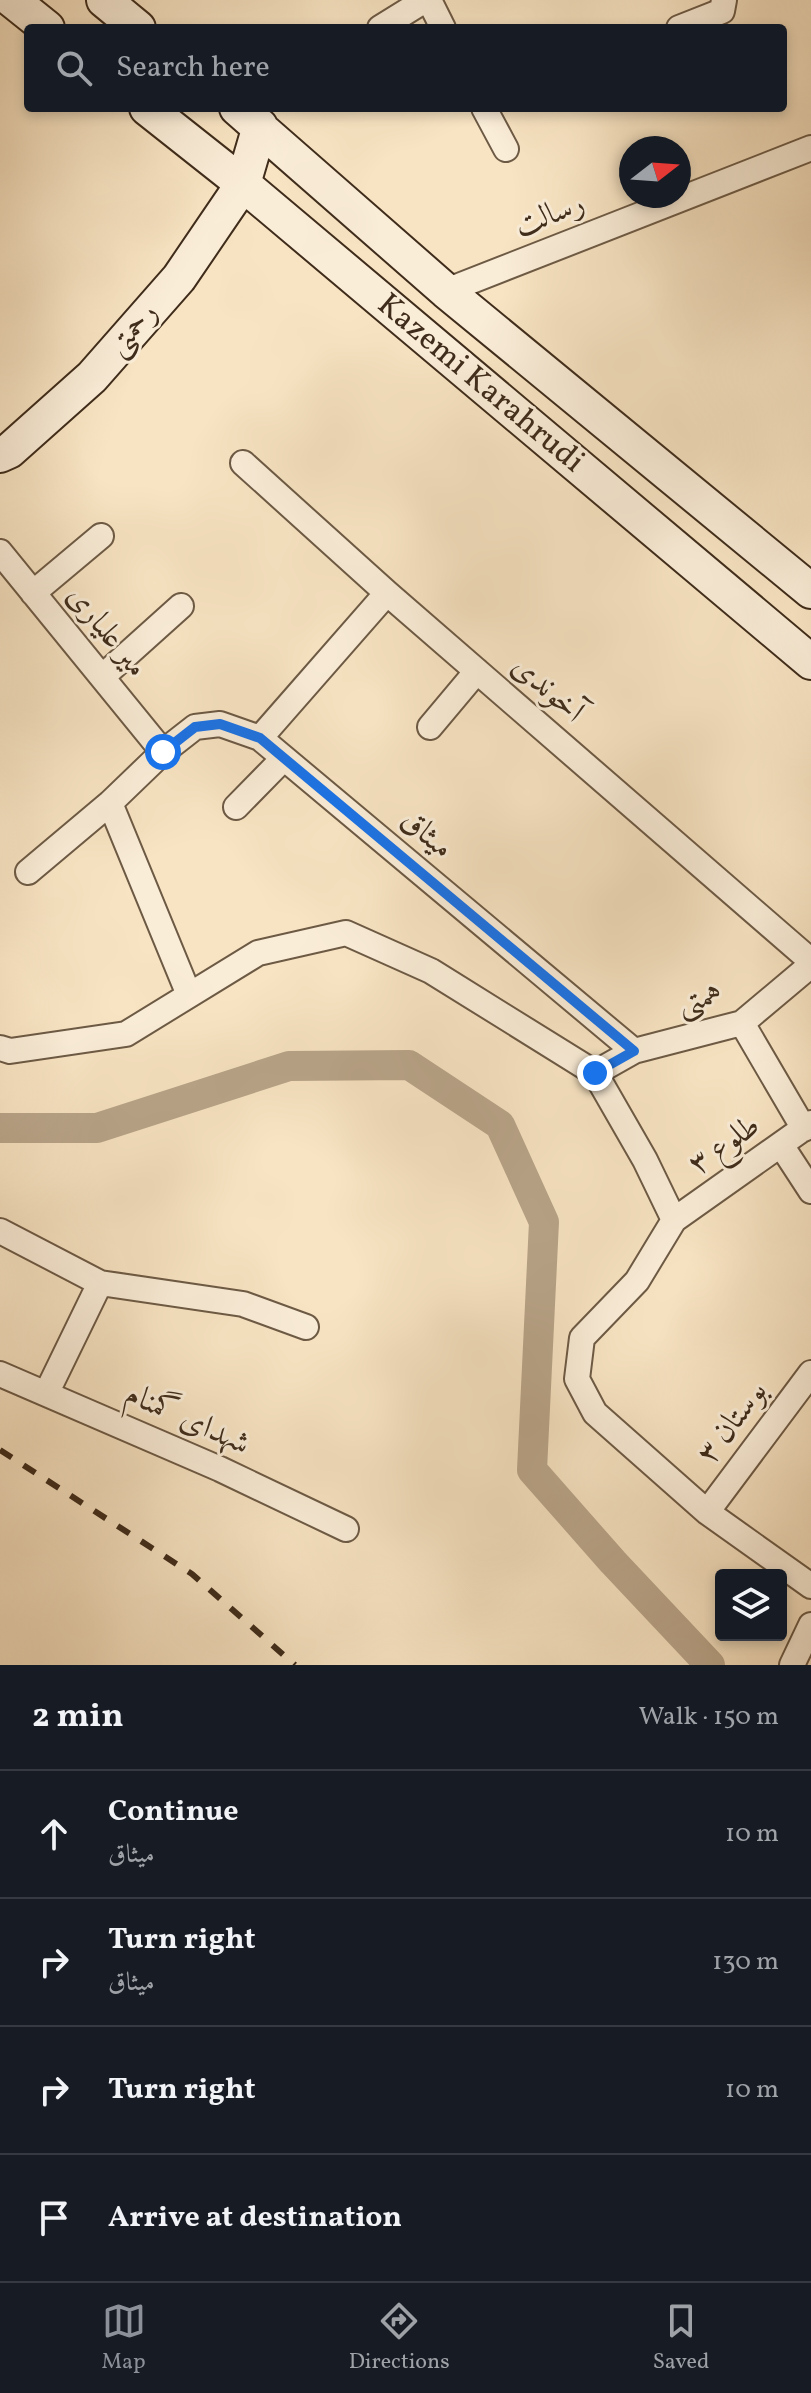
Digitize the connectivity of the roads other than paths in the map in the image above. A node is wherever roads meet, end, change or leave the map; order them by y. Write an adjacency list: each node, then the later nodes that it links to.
1 (12, 0): 6 (main road)
2 (104, 0): 7 (main road)
3 (427, 0): 5 (street); 9 (street)
4 (724, 0): 10 (street)
5 (397, 7): 8 (street)
6 (42, 24)
7 (133, 24)
8 (383, 24)
9 (441, 24)
10 (689, 24)
11 (152, 112): 16 (main road, Kazemi Karahrudi)
12 (486, 112): 15 (street)
13 (257, 114): 16 (main road, رحمتی); 17 (main road, Kazemi Karahrudi)
14 (811, 148): 17 (street, رسالت)
15 (506, 149)
16 (243, 184): 18 (main road, رحمتی); 28 (main road, Kazemi Karahrudi)
17 (446, 291): 23 (main road, Kazemi Karahrudi)
18 (3, 449)
19 (243, 463): 26 (street, آخوندی)
20 (101, 536): 25 (street)
21 (0, 552): 25 (street, میر علیاری)
22 (811, 552): 23 (main road)
23 (778, 564): 24 (main road, Kazemi Karahrudi)
24 (811, 591)
25 (33, 593): 30 (street, میر علیاری)
26 (387, 593): 29 (street, آخوندی); 32 (street)
27 (181, 606): 30 (street)
28 (811, 662)
29 (477, 671): 31 (street); 38 (street, آخوندی)
30 (102, 677): 33 (street, میر علیاری)
31 (430, 727)
32 (260, 738): 33 (street, میثاق); 34 (street, میثاق)
33 (163, 752): 35 (street, میثاق)
34 (284, 758): 36 (street); 42 (street, میثاق)
35 (110, 803): 37 (street, میثاق); 39 (street)
36 (236, 807)
37 (28, 872)
38 (811, 963): 40 (street, همتی)
39 (189, 995): 41 (street); 43 (street)
40 (742, 1023): 42 (street, همتی); 44 (street)
41 (0, 1048)
42 (634, 1051): 43 (street, همتی)
43 (595, 1073): 47 (street)
44 (808, 1126): 45 (street, طلوع ۳)
45 (781, 1145): 46 (street); 47 (street, طلوع ۳)
46 (811, 1191)
47 (674, 1220): 54 (street)
48 (0, 1231): 49 (street)
49 (100, 1283): 50 (street); 53 (street)
50 (306, 1327)
51 (811, 1373): 54 (street, بوستان ۳)
52 (0, 1374): 53 (street, شهدای گمنام)
53 (47, 1392): 55 (street, شهدای گمنام)
54 (707, 1512): 56 (street)
55 (346, 1529)
56 (811, 1586)
57 (811, 1625): 58 (street)
58 (792, 1665)

